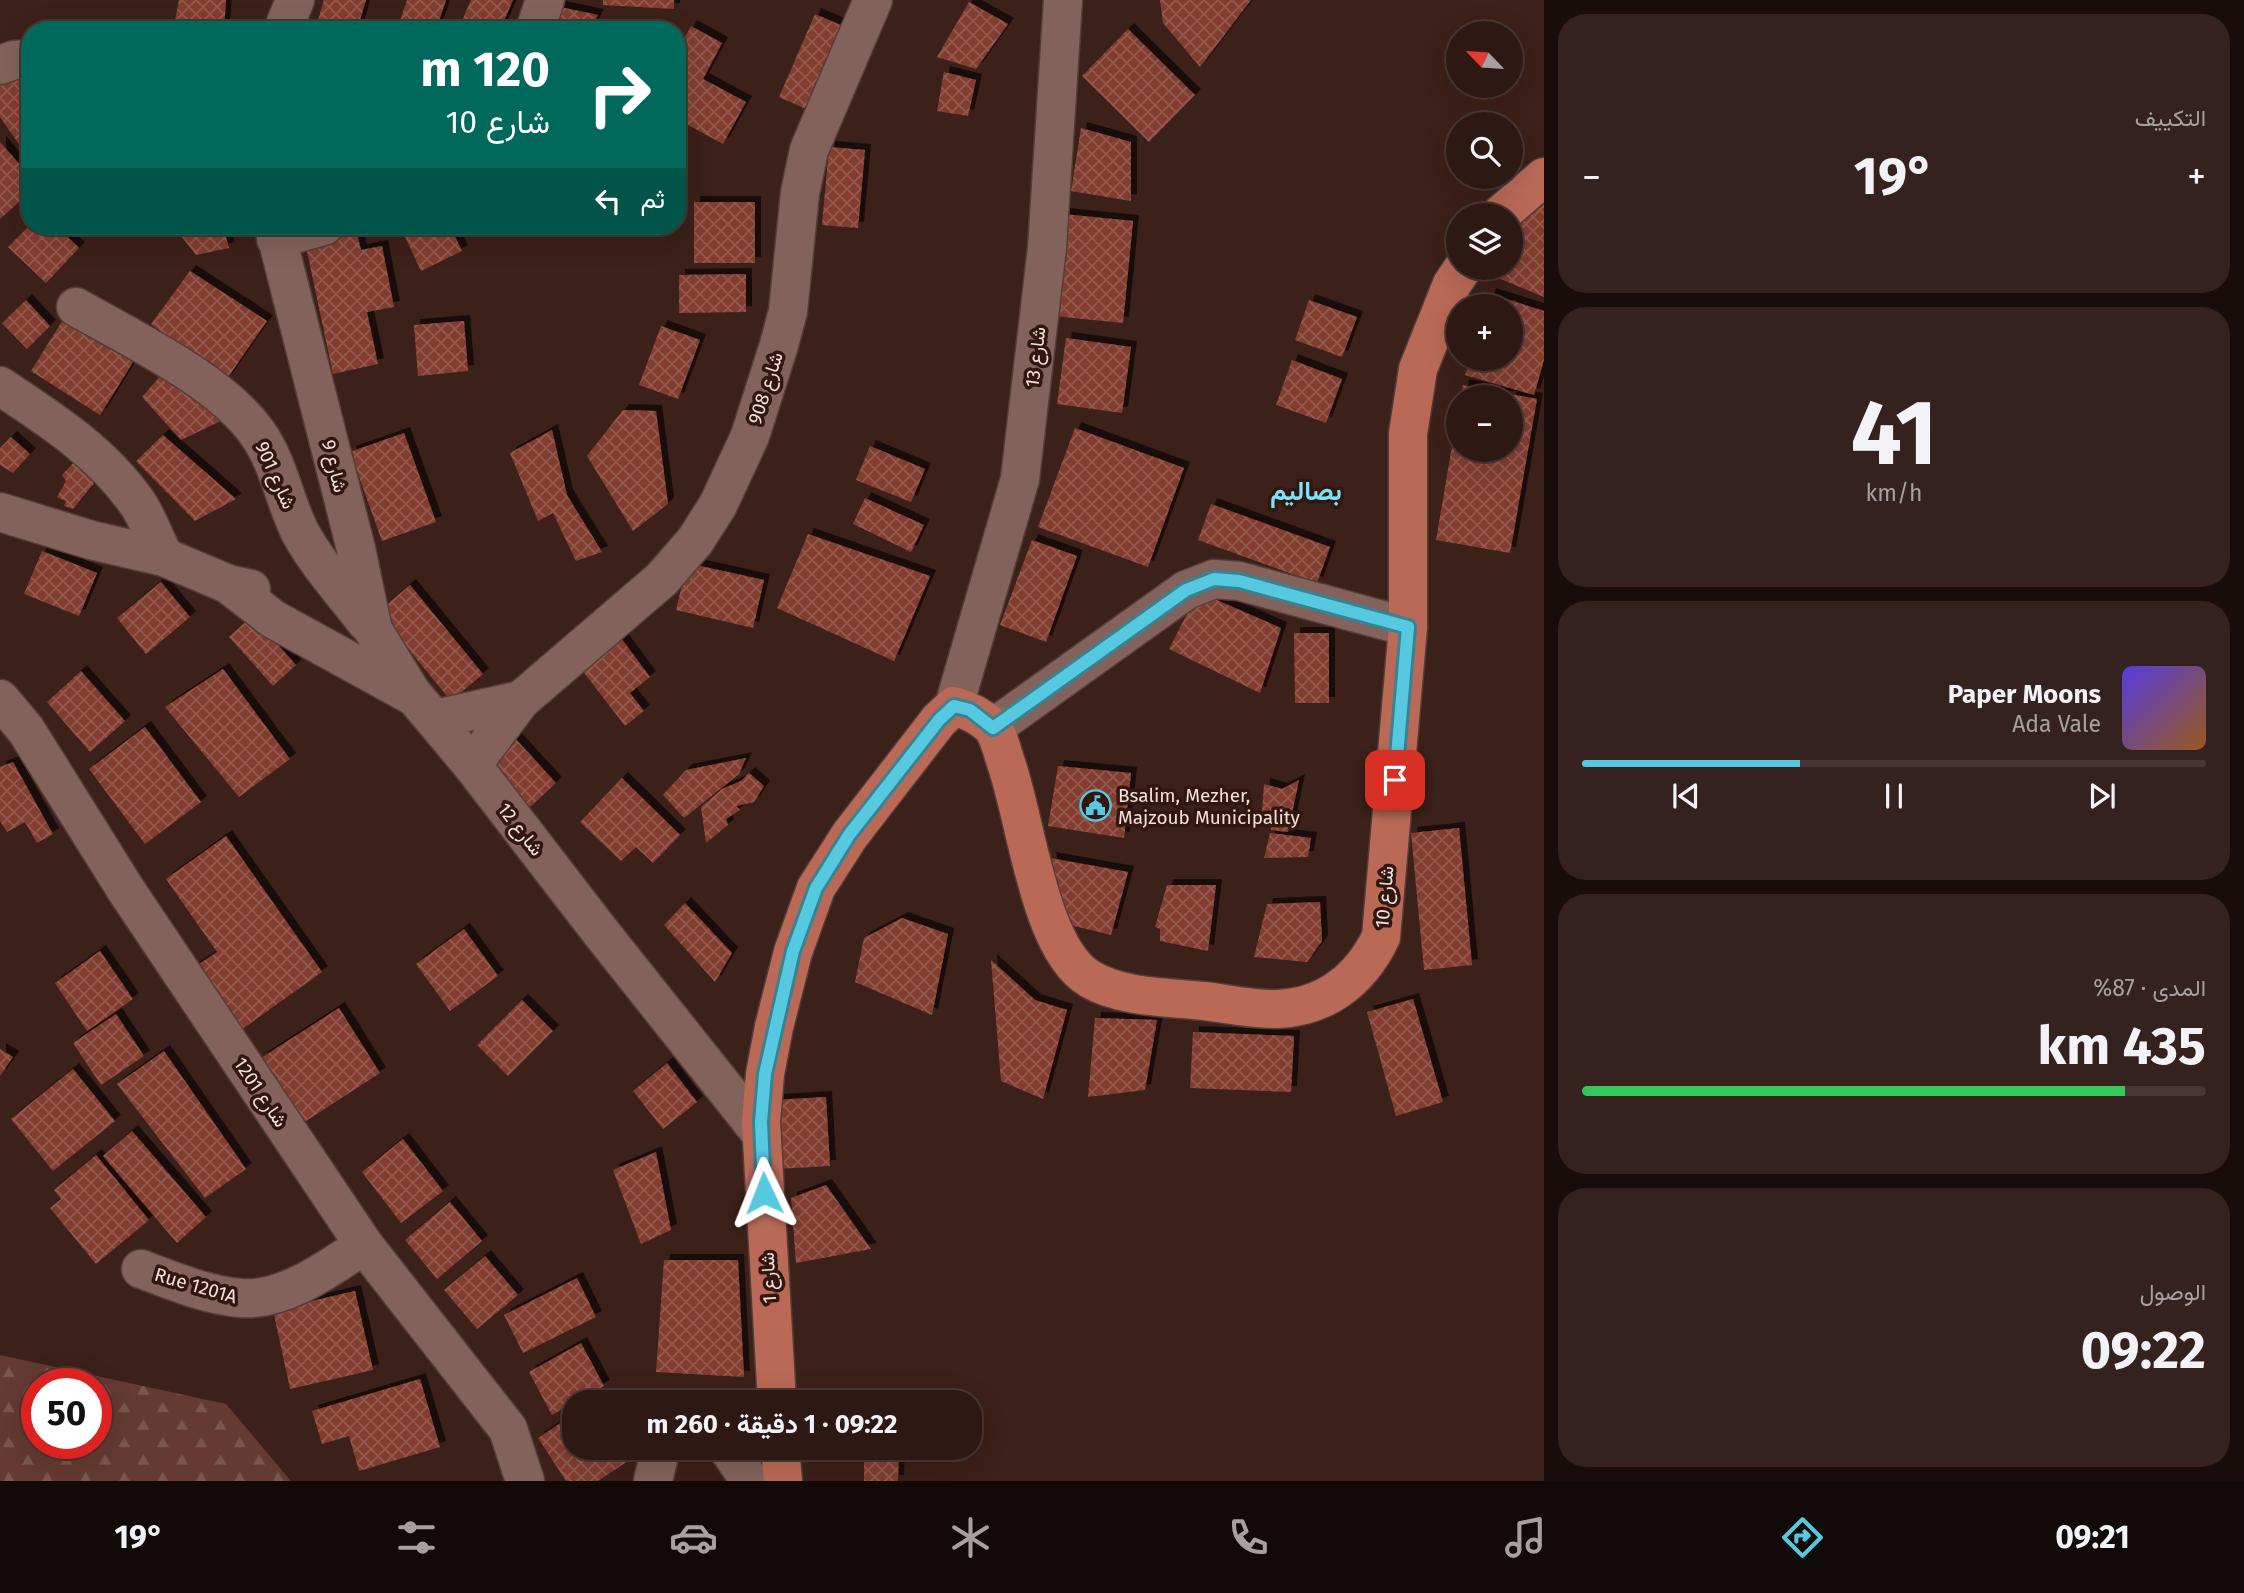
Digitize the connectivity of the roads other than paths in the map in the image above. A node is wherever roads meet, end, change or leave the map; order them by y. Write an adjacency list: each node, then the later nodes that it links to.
1 (295, 0): 5 (street)
2 (545, 0): 6 (street)
3 (873, 0): 21 (street, شارع 908)
4 (1063, 0): 22 (street, شارع 13)
5 (286, 21)
6 (538, 21)
7 (21, 59): 8 (street)
8 (0, 65)
9 (1544, 177): 10 (main road)
10 (1514, 203)
11 (276, 235): 18 (street, شارع 9)
12 (1455, 280): 17 (main road, شارع 10)
13 (76, 307): 18 (street, شارع 901)
14 (0, 386): 16 (street)
15 (0, 512): 16 (street, شارع 12)
16 (164, 557): 19 (street, شارع 12)
17 (1408, 627): 23 (street); 23 (main road, شارع 10)
18 (373, 630): 19 (street, شارع 9)
19 (416, 696): 21 (street, شارع 908); 24 (street, شارع 12)
20 (0, 699): 26 (street, شارع 1201)
21 (521, 700): 24 (street, شارع 908)
22 (954, 706): 23 (main road); 25 (main road, شارع 1)
23 (993, 728)
24 (472, 765): 25 (street, شارع 12)
25 (762, 1135): 28 (main road, شارع 1)
26 (364, 1245): 27 (street, Rue 1201A); 32 (street, شارع 1201)
27 (141, 1269)
28 (776, 1390)
29 (658, 1460): 33 (street)
30 (736, 1460): 34 (street)
31 (781, 1460): 35 (main road)
32 (525, 1481)
33 (653, 1481)
34 (750, 1481)
35 (783, 1481)

